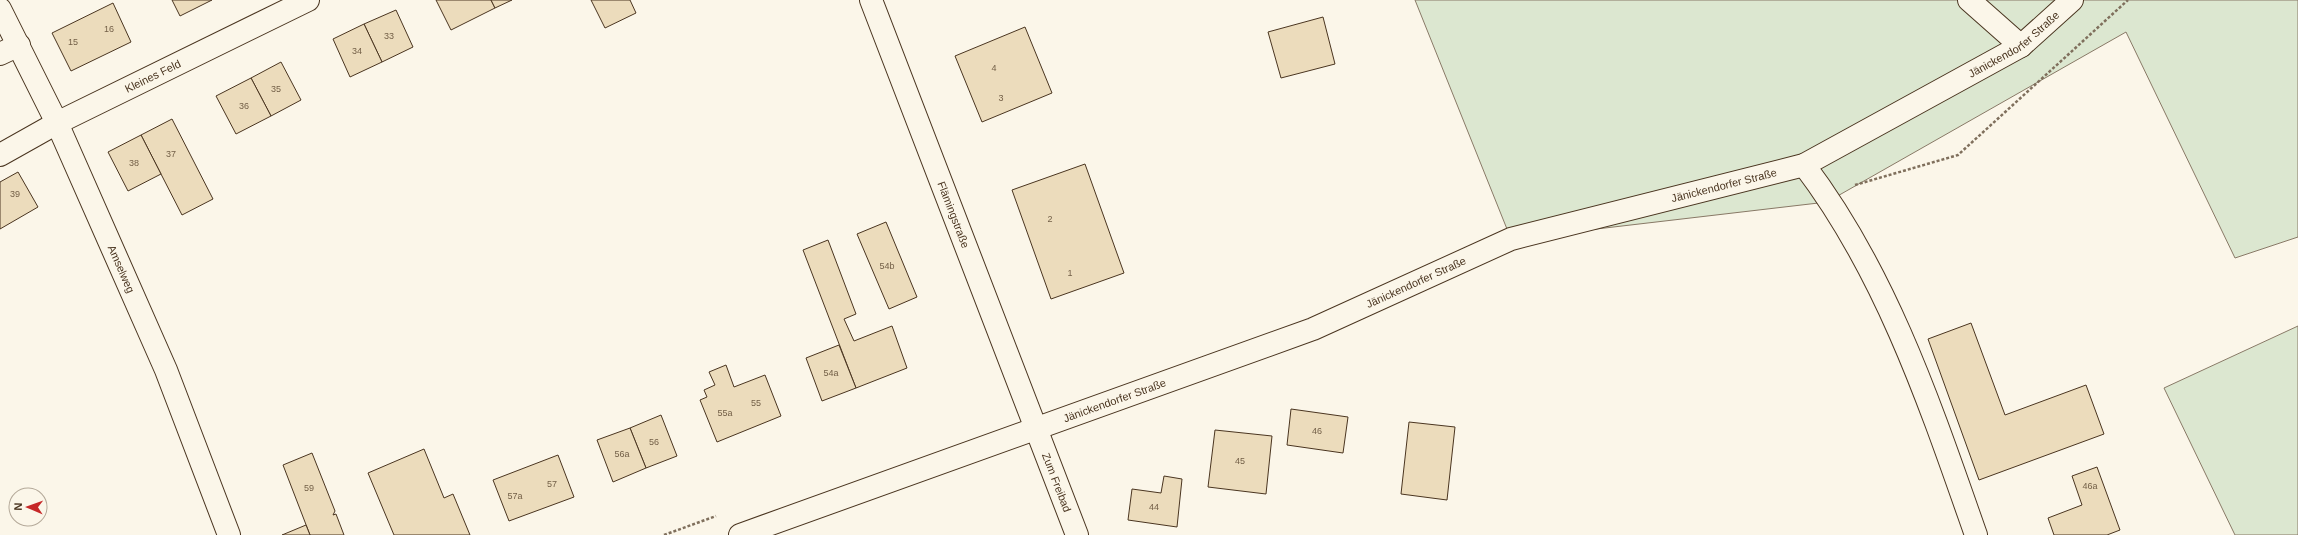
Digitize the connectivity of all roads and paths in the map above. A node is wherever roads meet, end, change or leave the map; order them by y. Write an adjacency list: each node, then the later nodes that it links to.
1 (308, 0): 9 (street, Kleines Feld)
2 (871, 0): 13 (street, Flämingstraße)
3 (1969, 0): 7 (street)
4 (2072, 0): 7 (street, Jänickendorfer Straße)
5 (2128, 0): 12 (path)
6 (0, 9): 8 (street, Amselweg)
7 (2020, 46): 11 (street, Jänickendorfer Straße)
8 (10, 50): 9 (street, Amselweg)
9 (57, 123): 10 (street, Kleines Feld); 14 (street, Amselweg)
10 (0, 155)
11 (1804, 165): 12 (street); 13 (street, Jänickendorfer Straße)
12 (1824, 192): 17 (street)
13 (1037, 429): 15 (street, Jänickendorfer Straße); 16 (street, Zum Freibad)
14 (229, 535)
15 (740, 535)
16 (1077, 535)
17 (1976, 535)

